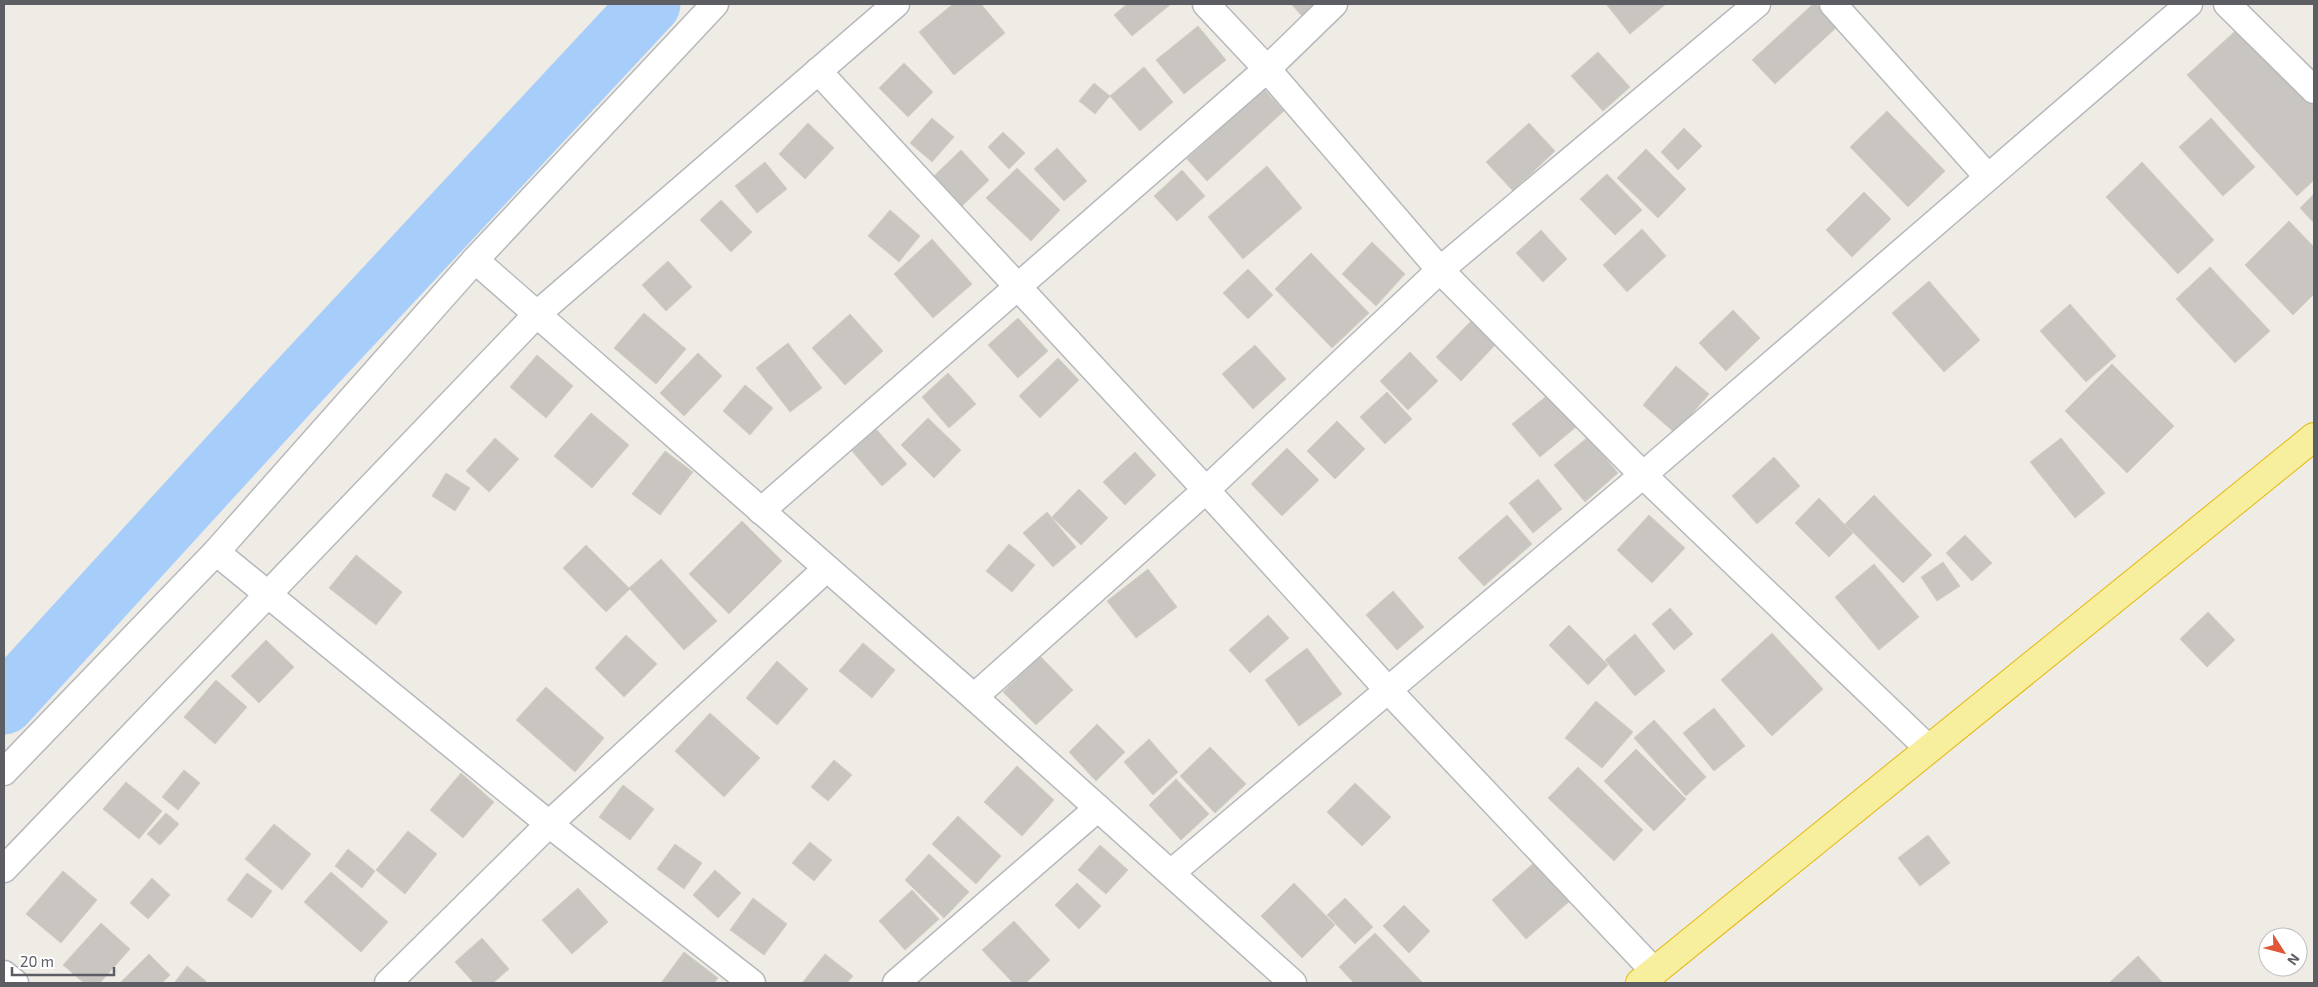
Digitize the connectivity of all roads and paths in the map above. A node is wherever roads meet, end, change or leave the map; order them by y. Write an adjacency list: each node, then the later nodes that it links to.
1 (715, 4): 13 (street)
2 (896, 4): 10 (street)
3 (1206, 4): 9 (street)
4 (1334, 4): 9 (street)
5 (1757, 4): 14 (street)
6 (1833, 4): 12 (street)
7 (2189, 4): 12 (street)
8 (2227, 4): 11 (street)
9 (1267, 69): 14 (street); 15 (street)
10 (818, 71): 15 (street); 16 (street)
11 (2314, 90)
12 (1988, 177): 18 (street)
13 (475, 260): 16 (street); 21 (street)
14 (1440, 270): 18 (street); 19 (street)
15 (1019, 288): 19 (street); 20 (street)
16 (536, 315): 20 (street); 23 (street)
17 (2314, 437): 26 (highway)
18 (1643, 475): 24 (street); 26 (street)
19 (1206, 490): 24 (street); 25 (street)
20 (761, 511): 22 (street)
21 (216, 552): 23 (street); 27 (street)
22 (826, 569): 25 (street); 29 (street)
23 (267, 595): 29 (street); 30 (street)
24 (1388, 690): 31 (street); 33 (street)
25 (974, 697): 28 (street)
26 (1929, 749): 33 (highway)
27 (4, 772)
28 (1098, 808): 31 (street); 37 (street)
29 (549, 824): 35 (street); 36 (street)
30 (4, 869)
31 (1171, 873): 38 (street)
32 (4, 974): 34 (street)
33 (1647, 977)
34 (15, 983)
35 (388, 983)
36 (752, 983)
37 (896, 983)
38 (1293, 983)

